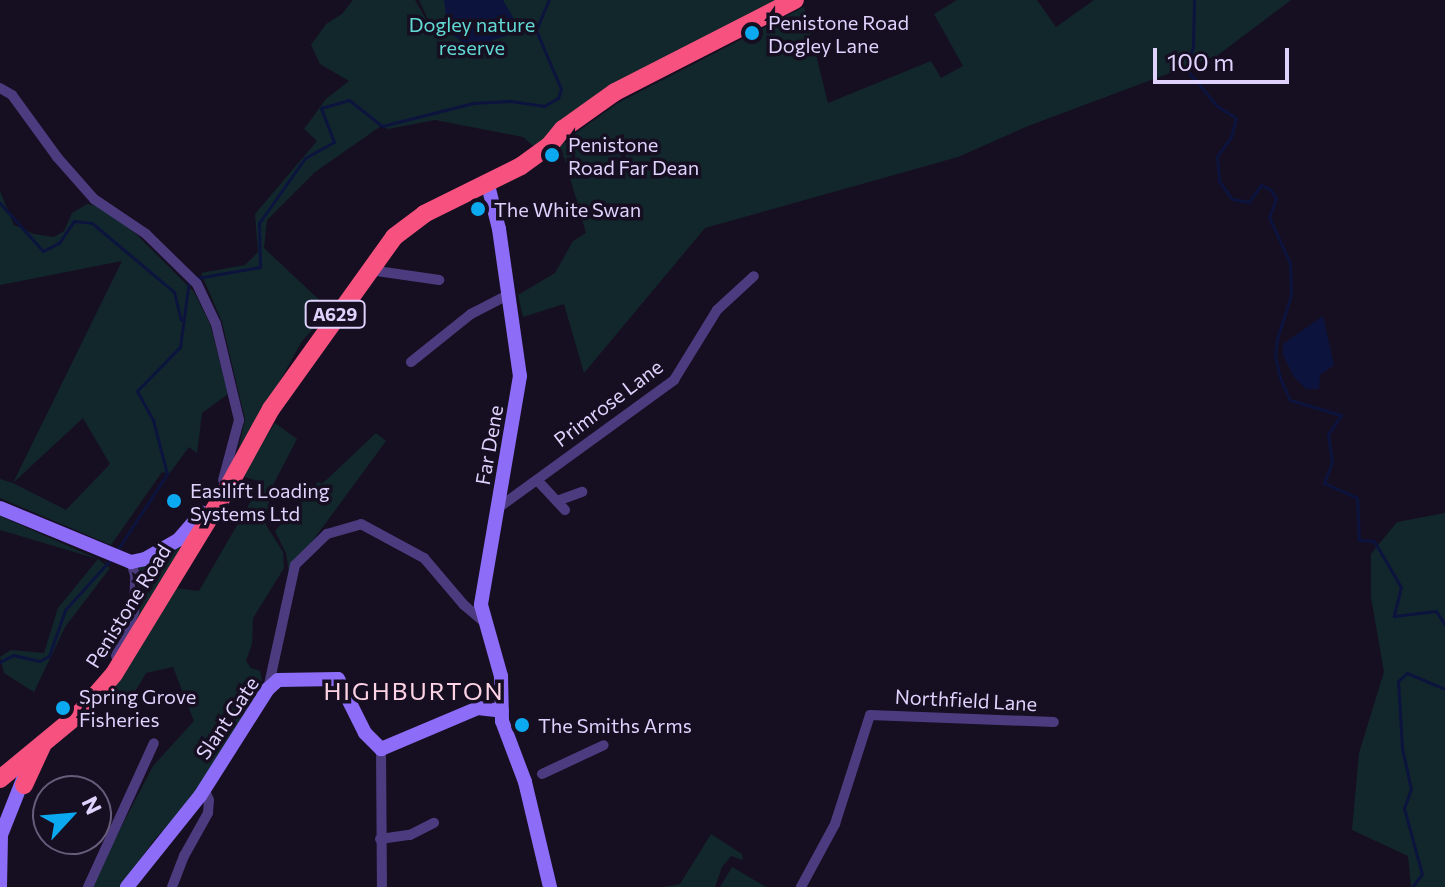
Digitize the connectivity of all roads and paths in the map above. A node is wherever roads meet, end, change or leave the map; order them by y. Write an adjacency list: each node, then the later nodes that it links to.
1 (795, 0): 3 (highway, Penistone Road / A629)
2 (0, 88): 10 (street)
3 (488, 185): 4 (highway, Penistone Road / A629); 7 (street, Far Dene)
4 (368, 270): 6 (street); 10 (highway, Penistone Road / A629)
5 (754, 276): 9 (street, Primrose Lane)
6 (439, 280)
7 (508, 295): 8 (street); 14 (street, Far Dene)
8 (411, 362)
9 (537, 480): 12 (street); 14 (street, Primrose Lane)
10 (227, 489): 16 (street); 18 (highway, Penistone Road / A629)
11 (582, 492): 12 (street)
12 (557, 501): 15 (street)
13 (0, 508): 16 (street)
14 (498, 508): 17 (street, Far Dene)
15 (565, 510)
16 (127, 561): 18 (street)
17 (483, 621): 19 (street); 20 (street, Far Dene)
18 (117, 670): 23 (highway, Penistone Road / A629)
19 (268, 689): 25 (street, Slant Gate); 30 (street, Slant Gate)
20 (502, 711): 25 (street); 27 (street, Far Dene)
21 (1054, 722): 39 (street, Northfield Lane)
22 (154, 743): 34 (street)
23 (43, 744): 26 (highway, Penistone Road / A629); 29 (highway)
24 (604, 745): 27 (street)
25 (381, 749): 32 (street)
26 (18, 765): 28 (highway, Penistone Road / A629); 29 (street)
27 (534, 778): 38 (street, Far Dene)
28 (0, 779)
29 (24, 785): 33 (street)
30 (204, 789): 35 (street, Slant Gate); 36 (street, Slant Gate)
31 (434, 823): 32 (street)
32 (380, 839): 37 (street)
33 (0, 887)
34 (88, 887)
35 (127, 887)
36 (172, 887)
37 (382, 887)
38 (550, 887)
39 (801, 887)

